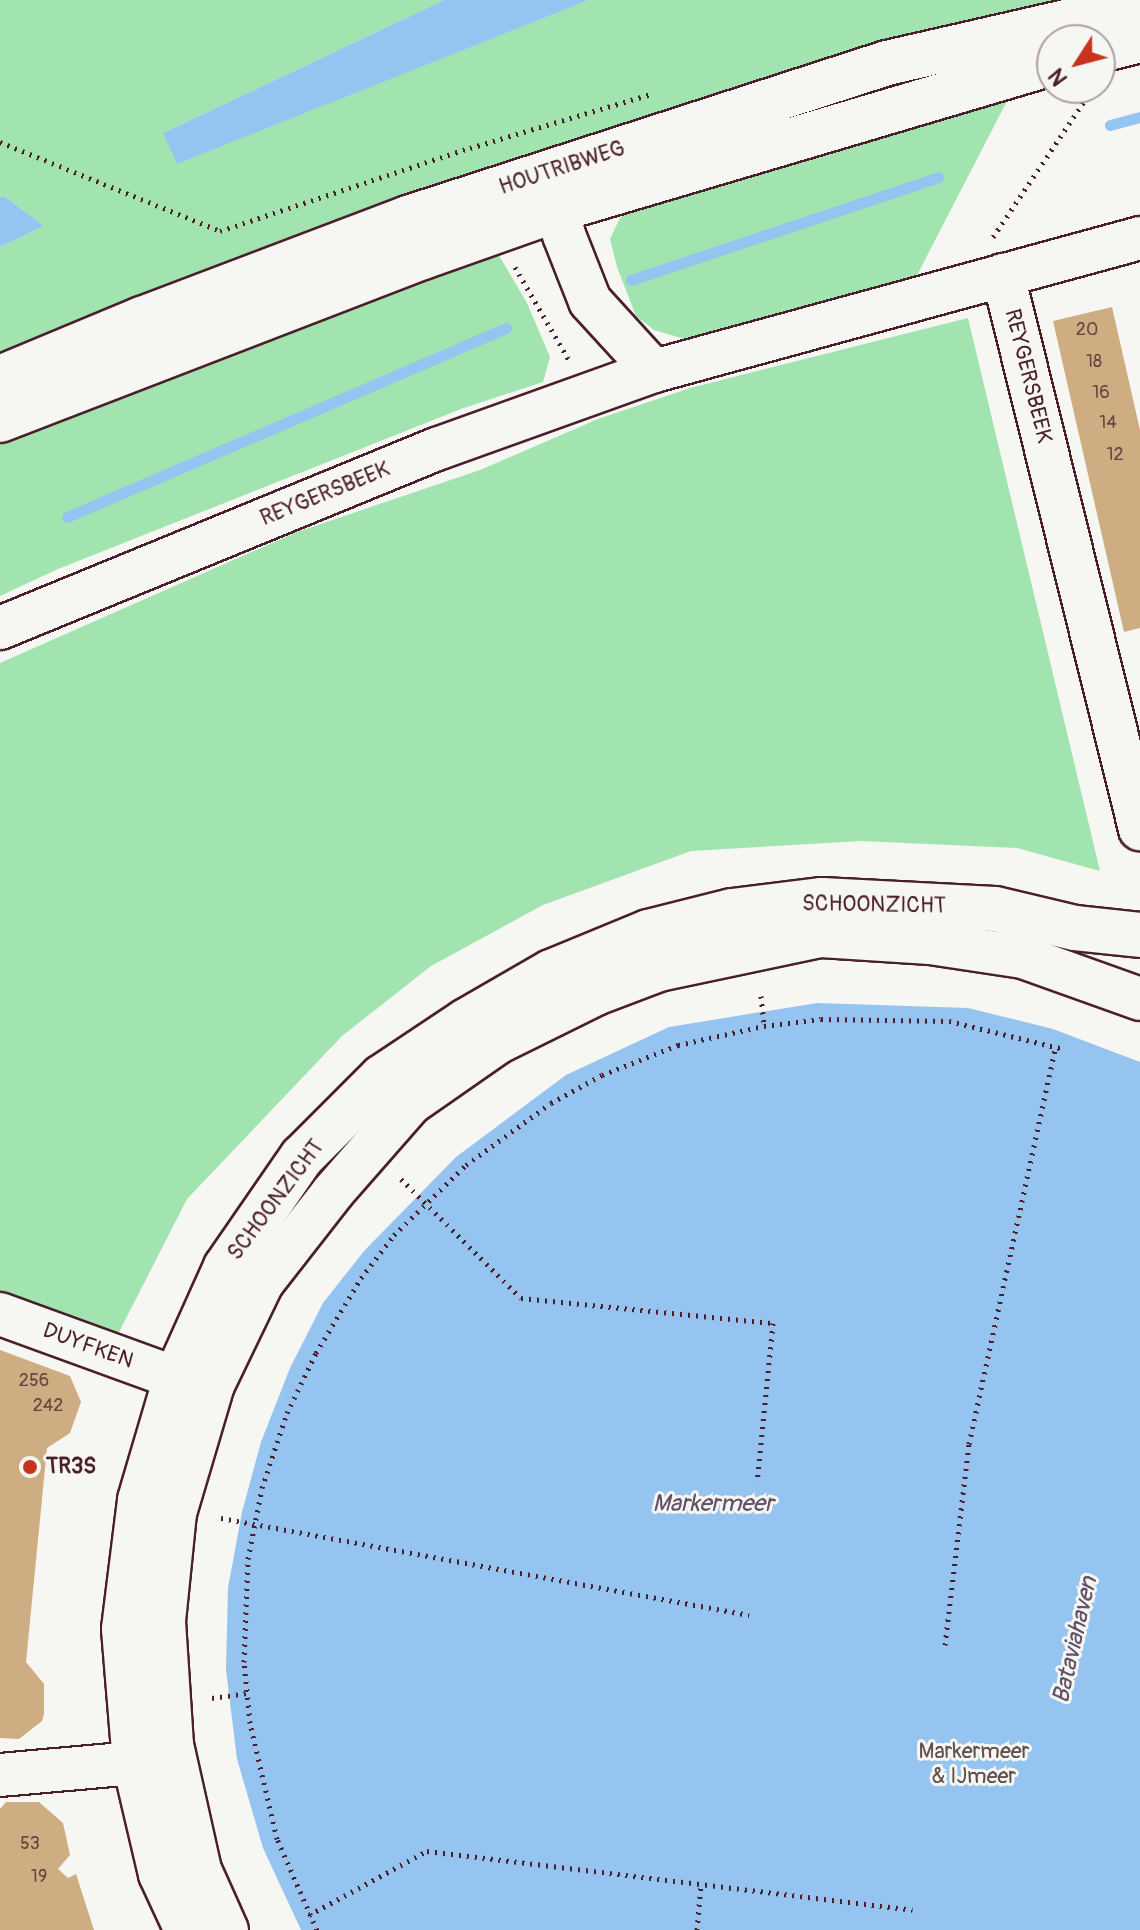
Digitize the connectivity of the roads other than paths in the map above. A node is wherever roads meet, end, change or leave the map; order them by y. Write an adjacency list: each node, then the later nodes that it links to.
1 (1140, 5): 5 (main road, HOUTRIBWEG)
2 (1140, 40): 3 (main road)
3 (1116, 46)
4 (1036, 67): 5 (main road, HOUTRIBWEG)
5 (552, 192): 6 (main road, HOUTRIBWEG); 9 (street)
6 (490, 212): 10 (main road, HOUTRIBWEG); 11 (main road, HOUTRIBWEG)
7 (1140, 238): 8 (street)
8 (1003, 275): 9 (street, REYGERSBEEK); 13 (street, REYGERSBEEK)
9 (654, 371): 12 (street, REYGERSBEEK)
10 (0, 378)
11 (0, 420)
12 (0, 628)
13 (1140, 829)
14 (1140, 935): 17 (main road, SCHOONZICHT)
15 (1140, 999): 21 (street)
16 (0, 1314): 17 (street, DUYFKEN)
17 (176, 1378): 18 (main road, SCHOONZICHT)
18 (135, 1763): 19 (street); 20 (main road, SCHOONZICHT)
19 (0, 1775)
20 (187, 1930)
21 (227, 1930)

